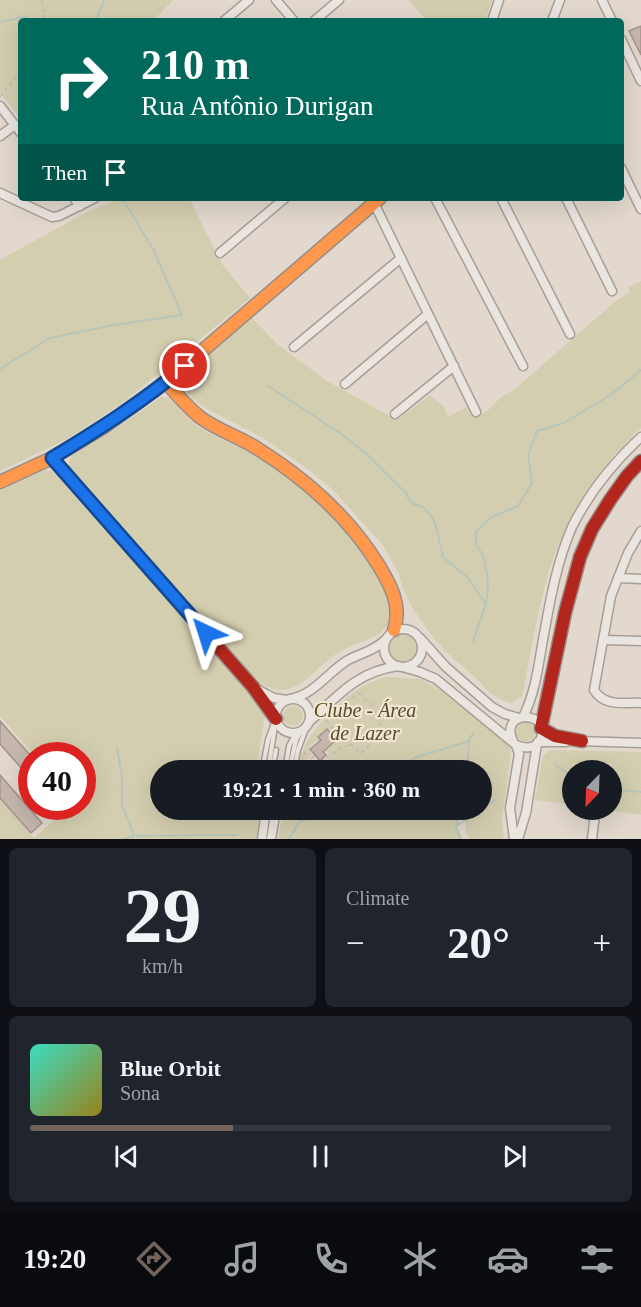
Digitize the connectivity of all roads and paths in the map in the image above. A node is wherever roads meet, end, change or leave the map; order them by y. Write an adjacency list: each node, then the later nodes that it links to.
1 (42, 0): 8 (path)
2 (249, 0): 9 (street)
3 (276, 0): 10 (street)
4 (339, 0): 11 (street)
5 (499, 0): 12 (street)
6 (560, 0): 13 (street)
7 (602, 0): 14 (street)
8 (44, 18)
9 (228, 18)
10 (291, 18)
11 (318, 18)
12 (493, 18)
13 (553, 18)
14 (611, 18)
15 (624, 45): 17 (street)
16 (18, 74): 18 (path)
17 (641, 81)
18 (0, 97)
19 (0, 106): 20 (street)
20 (15, 125): 21 (street); 22 (street)
21 (18, 129)
22 (0, 136)
23 (624, 174): 33 (street)
24 (0, 193): 32 (street)
25 (76, 201): 32 (street)
26 (89, 201): 32 (street)
27 (281, 201): 34 (street)
28 (377, 201): 35 (street); 42 (street)
29 (437, 201): 41 (street)
30 (503, 201): 38 (street)
31 (567, 201): 36 (street)
32 (80, 206)
33 (641, 209)
34 (220, 253)
35 (401, 258): 37 (street); 39 (street)
36 (612, 291)
37 (428, 314): 40 (street); 43 (street)
38 (570, 334)
39 (294, 347)
40 (454, 366): 44 (street); 45 (street)
41 (523, 366)
42 (166, 382): 47 (street); 53 (street)
43 (345, 384)
44 (476, 412)
45 (395, 414)
46 (641, 437): 62 (street)
47 (52, 458): 49 (street); 58 (street)
48 (641, 461): 61 (street)
49 (0, 482)
50 (641, 531): 51 (street)
51 (618, 578): 52 (street); 55 (street)
52 (641, 579)
53 (391, 634): 54 (street); 57 (street); 59 (street)
54 (420, 638): 57 (street); 62 (street)
55 (604, 640): 56 (street); 60 (street)
56 (641, 641)
57 (400, 666): 64 (street); 67 (street)
58 (253, 687): 59 (street); 63 (street)
59 (289, 699): 63 (street); 64 (street)
60 (641, 703)
61 (545, 710): 62 (street); 65 (street)
62 (525, 718): 65 (street); 67 (street)
63 (276, 719): 64 (street); 74 (lane); 75 (lane)
64 (303, 728): 77 (lane); 78 (lane)
65 (541, 728): 66 (street); 68 (street)
66 (582, 741): 68 (street); 69 (street)
67 (515, 743): 68 (street); 85 (street)
68 (538, 743): 85 (street)
69 (641, 743)
70 (352, 745): 70 (path); 73 (path)
71 (276, 750): 76 (lane)
72 (314, 756): 79 (path)
73 (324, 759)
74 (264, 760)
75 (271, 760)
76 (273, 760)
77 (288, 760)
78 (296, 760)
79 (309, 760)
80 (265, 820): 83 (street)
81 (274, 820): 84 (street)
82 (594, 820): 86 (street)
83 (262, 839)
84 (271, 839)
85 (516, 839)
86 (592, 839)

